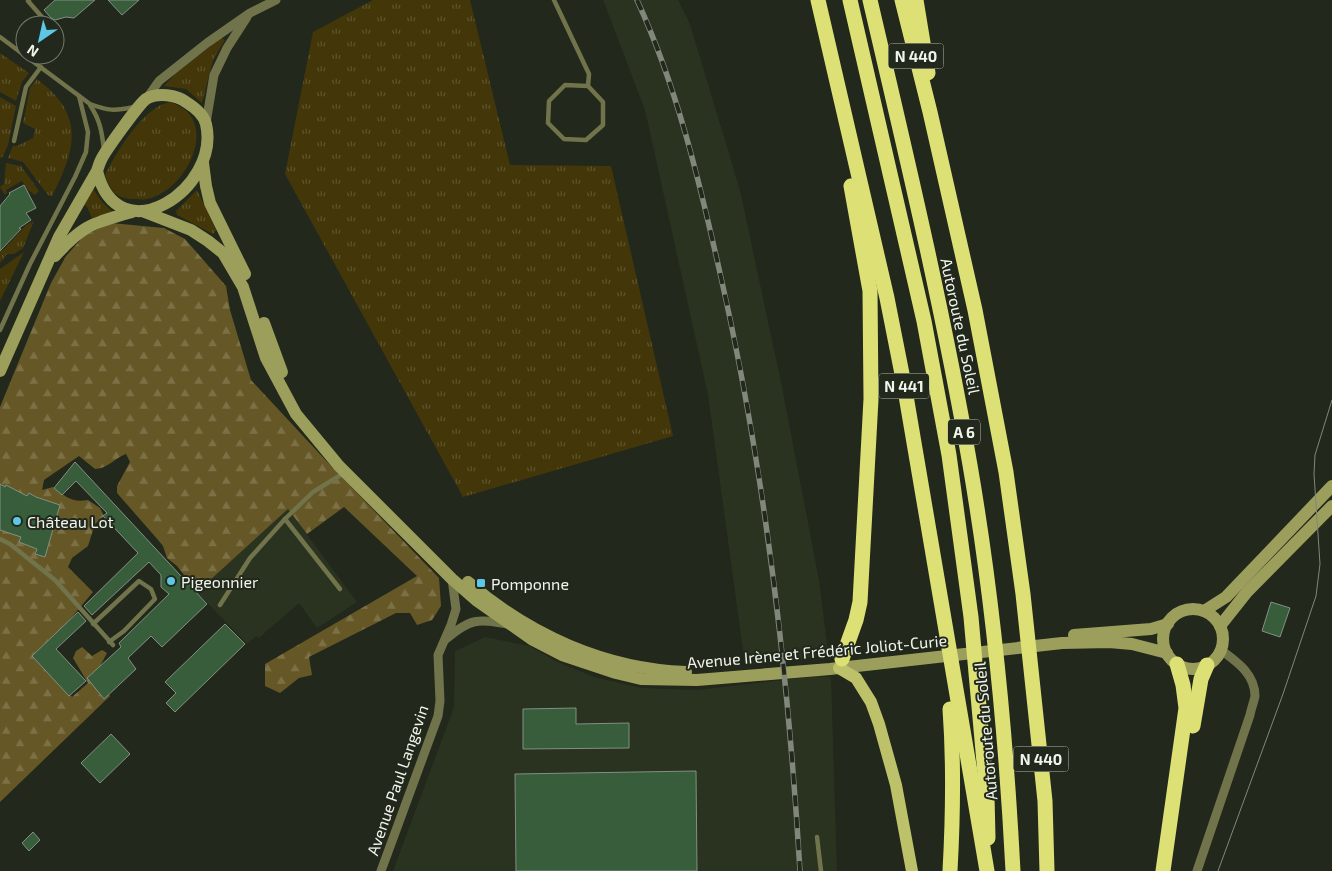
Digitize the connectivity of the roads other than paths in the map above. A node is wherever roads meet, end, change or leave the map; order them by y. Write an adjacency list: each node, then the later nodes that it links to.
1 (30, 0): 10 (lane)
2 (276, 0): 9 (street)
3 (554, 0): 15 (lane)
4 (818, 0): 22 (highway, N 441)
5 (850, 0): 57 (highway, Autoroute du Soleil / A 6)
6 (870, 0): 58 (highway, Autoroute du Soleil / A 6)
7 (902, 0): 19 (highway, N 440)
8 (916, 0): 19 (highway)
9 (250, 13): 17 (street); 20 (street)
10 (40, 15)
11 (0, 36): 12 (lane)
12 (15, 47)
13 (38, 65): 14 (lane)
14 (41, 67): 16 (lane); 21 (lane)
15 (588, 86): 15 (lane)
16 (79, 96): 18 (lane); 28 (lane)
17 (143, 103): 18 (lane); 20 (main road); 23 (main road)
18 (90, 104): 23 (lane)
19 (930, 112): 51 (highway, N 440)
20 (206, 123): 24 (main road)
21 (14, 142)
22 (853, 151): 39 (highway, N 441); 48 (highway)
23 (104, 155): 25 (main road)
24 (203, 163): 26 (main road); 50 (main road, Avenue Irène et Frédéric Joliot-Curie)
25 (97, 171): 26 (main road); 27 (main road)
26 (137, 212): 27 (main road); 30 (main road, Avenue Irène et Frédéric Joliot-Curie)
27 (48, 264): 29 (main road)
28 (0, 330)
29 (0, 371)
30 (345, 472): 33 (lane); 35 (main road, Avenue Irène et Frédéric Joliot-Curie)
31 (1332, 486): 38 (main road)
32 (1332, 506): 43 (main road)
33 (286, 520): 36 (lane); 37 (lane)
34 (0, 539): 40 (lane)
35 (452, 579): 41 (main road, Avenue Irène et Frédéric Joliot-Curie); 44 (street, Avenue Paul Langevin)
36 (340, 589)
37 (220, 605)
38 (1204, 611): 42 (main road); 43 (main road)
39 (944, 623): 56 (highway); 57 (highway, N 441)
40 (93, 624): 40 (lane)
41 (510, 624): 44 (street); 50 (main road, Avenue Irène et Frédéric Joliot-Curie)
42 (1168, 624): 45 (main road, Avenue Irène et Frédéric Joliot-Curie); 47 (main road)
43 (1220, 626): 46 (main road)
44 (444, 640): 53 (street, Avenue Paul Langevin)
45 (1061, 640): 47 (main road, Avenue Irène et Frédéric Joliot-Curie); 48 (main road, Avenue Irène et Frédéric Joliot-Curie)
46 (1221, 650): 49 (main road); 63 (street)
47 (1172, 658): 49 (main road); 61 (highway)
48 (835, 664): 50 (main road, Avenue Irène et Frédéric Joliot-Curie); 55 (main road)
49 (1207, 665): 62 (highway)
50 (746, 674)
51 (1045, 801): 59 (highway, N 440); 60 (highway)
52 (817, 836): 54 (lane)
53 (381, 871)
54 (820, 871)
55 (912, 871)
56 (950, 871)
57 (988, 871)
58 (1013, 871)
59 (1047, 871)
60 (1057, 871)
61 (1163, 871)
62 (1172, 871)
63 (1197, 871)

